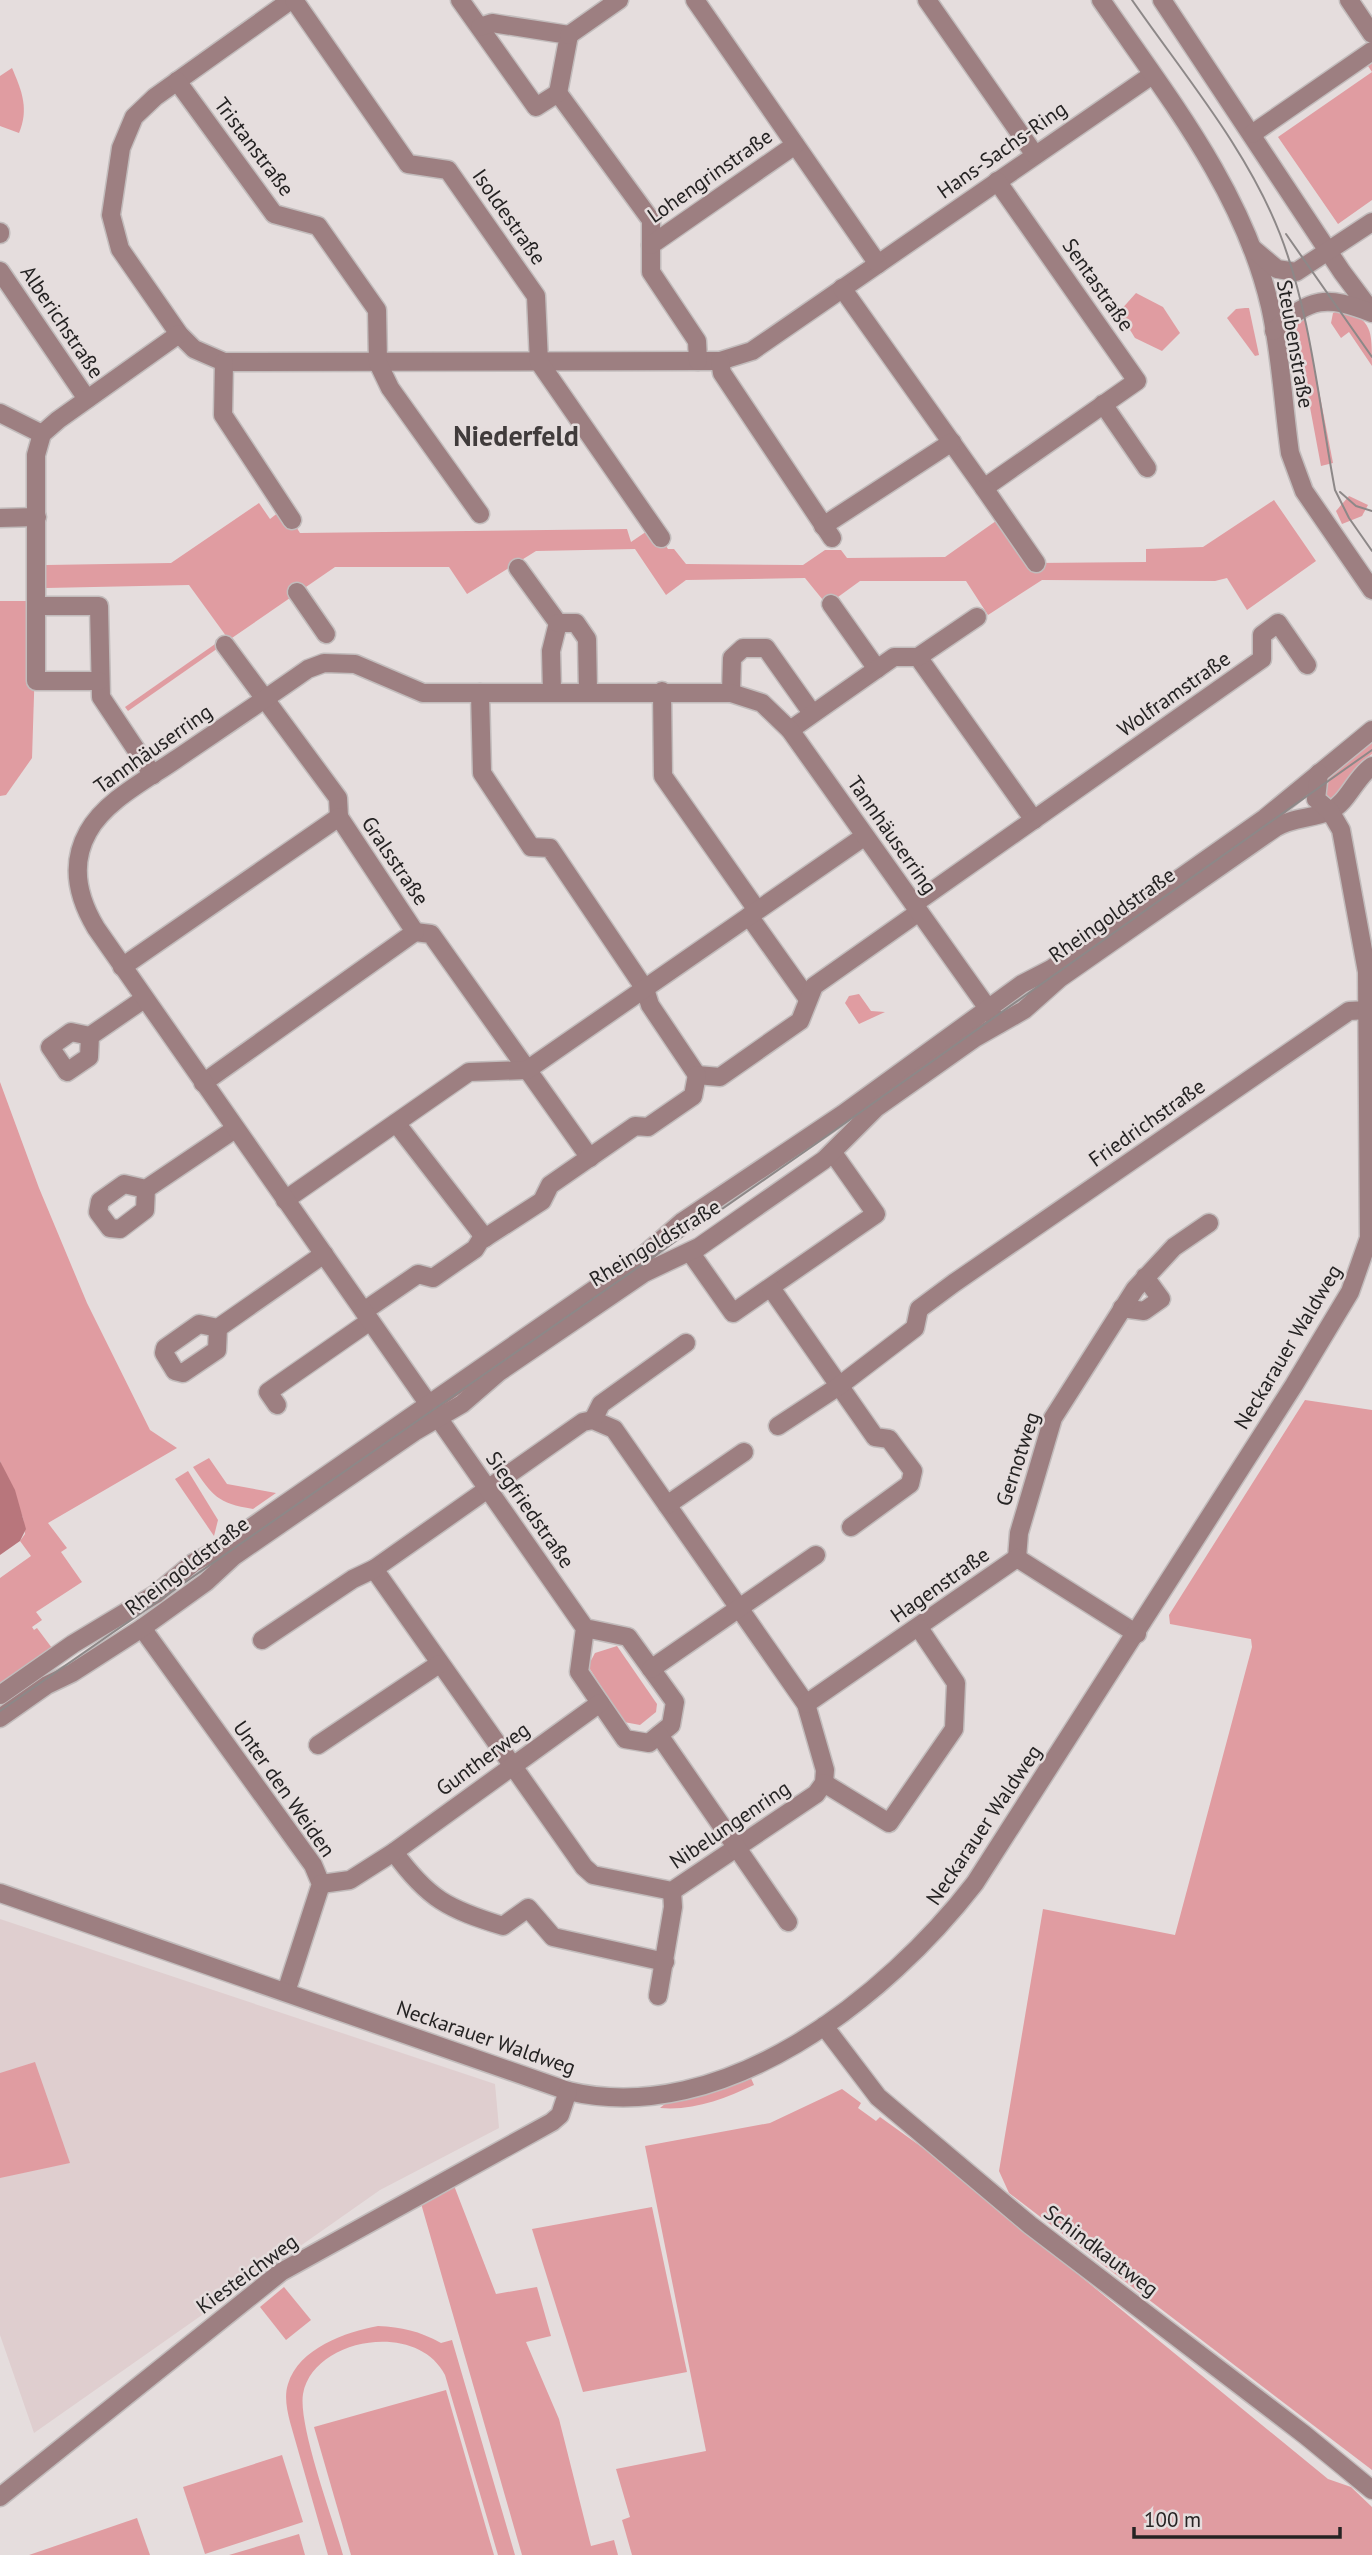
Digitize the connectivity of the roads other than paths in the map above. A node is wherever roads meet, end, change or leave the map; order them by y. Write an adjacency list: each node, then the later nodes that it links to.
1 (293, 0): 14 (street, Hans-Sachs-Ring); 33 (street, Isoldestraße)
2 (460, 0): 9 (street)
3 (619, 0): 11 (street)
4 (695, 0): 17 (street)
5 (927, 0): 18 (street)
6 (1101, 0): 13 (street, Steubenstraße)
7 (1162, 0): 16 (street)
8 (1349, 0): 10 (street)
9 (480, 27): 11 (street); 15 (street)
10 (1372, 34)
11 (569, 35): 15 (street)
12 (1372, 51): 16 (street)
13 (1152, 75): 18 (street, Hans-Sachs-Ring); 22 (street, Steubenstraße)
14 (177, 81): 29 (street, Hans-Sachs-Ring); 34 (street, Tristanstraße)
15 (558, 93): 21 (street, Lohengrinstraße)
16 (1252, 134): 23 (street)
17 (795, 145): 21 (street, Lohengrinstraße); 24 (street)
18 (1035, 155): 19 (street, Hans-Sachs-Ring)
19 (997, 181): 24 (street, Hans-Sachs-Ring); 36 (street, Sentastraße)
20 (1368, 225): 23 (street)
21 (651, 245): 31 (street, Lohengrinstraße)
22 (1252, 248): 23 (street); 28 (street, Steubenstraße)
23 (1329, 252): 27 (street)
24 (878, 264): 26 (street, Hans-Sachs-Ring)
25 (0, 271): 35 (street, Alberichstraße)
26 (842, 288): 30 (street, Hans-Sachs-Ring); 39 (street)
27 (1372, 312): 28 (street)
28 (1275, 331): 49 (street, Steubenstraße)
29 (179, 334): 32 (street, Hans-Sachs-Ring); 35 (street, Alberichstraße)
30 (720, 360): 31 (street, Hans-Sachs-Ring); 39 (street)
31 (698, 361): 33 (street, Hans-Sachs-Ring)
32 (224, 362): 34 (street, Hans-Sachs-Ring); 45 (street)
33 (539, 362): 34 (street, Hans-Sachs-Ring); 46 (street)
34 (378, 363): 42 (street)
35 (87, 399): 38 (street, Alberichstraße)
36 (1103, 404): 40 (street); 41 (street, Sentastraße)
37 (0, 413): 38 (street)
38 (42, 435): 44 (street)
39 (952, 442): 41 (street)
40 (1147, 468)
41 (984, 488): 47 (street)
42 (480, 514)
43 (0, 517): 44 (street)
44 (37, 517): 52 (street)
45 (292, 520)
46 (661, 538)
47 (1036, 563)
48 (518, 568): 54 (street)
49 (1372, 590)
50 (297, 592): 55 (street)
51 (831, 604): 59 (street)
52 (37, 606): 60 (street); 60 (street)
53 (977, 617): 57 (street)
54 (558, 623): 62 (street); 63 (street)
55 (326, 634)
56 (225, 645): 66 (street)
57 (918, 657): 59 (street); 75 (street)
58 (1307, 665): 75 (street, Wolframstraße)
59 (877, 669): 67 (street)
60 (99, 681): 72 (street)
61 (662, 691): 63 (street, Tannhäuserring); 64 (street, Tannhäuserring); 78 (street)
62 (552, 692): 63 (street, Tannhäuserring); 65 (street, Tannhäuserring)
63 (588, 692)
64 (731, 692): 67 (street); 68 (street, Tannhäuserring)
65 (480, 693): 66 (street, Tannhäuserring); 82 (street)
66 (266, 698): 72 (street, Tannhäuserring); 74 (street)
67 (812, 713): 68 (street)
68 (790, 730): 76 (street, Tannhäuserring)
69 (1372, 730): 71 (street, Rheingoldstraße)
70 (1372, 766): 73 (street)
71 (1319, 773): 73 (street); 85 (street, Rheingoldstraße)
72 (153, 775): 80 (street, Tannhäuserring)
73 (1330, 811): 81 (street, Neckarauer Waldweg); 87 (street, Rheingoldstraße)
74 (339, 817): 79 (street, Gralsstraße); 80 (street, Gralsstraße)
75 (1034, 820): 77 (street, Wolframstraße)
76 (865, 836): 77 (street, Tannhäuserring); 78 (street)
77 (916, 908): 84 (street, Wolframstraße); 85 (street, Tannhäuserring)
78 (753, 913): 82 (street); 84 (street)
79 (415, 932): 89 (street); 91 (street, Gralsstraße)
80 (122, 967): 83 (street, Tannhäuserring)
81 (1369, 971): 86 (street, Neckarauer Waldweg)
82 (645, 989): 89 (street); 90 (street)
83 (144, 999): 88 (street); 91 (street, Tannhäuserring)
84 (808, 999): 90 (street, Wolframstraße)
85 (987, 1009): 87 (street, Tannhäuserring); 110 (street, Rheingoldstraße)
86 (1368, 1010): 108 (street, Friedrichstraße); 124 (street, Neckarauer Waldweg)
87 (999, 1024): 94 (street, Rheingoldstraße)
88 (90, 1036)
89 (527, 1070): 92 (street); 95 (street)
90 (697, 1075): 95 (street)
91 (203, 1083): 93 (street, Tannhäuserring)
92 (396, 1123): 97 (street); 99 (street)
93 (235, 1129): 96 (street); 97 (street, Tannhäuserring)
94 (833, 1153): 100 (street, Rheingoldstraße); 103 (street)
95 (590, 1157): 99 (street)
96 (146, 1189)
97 (285, 1200): 101 (street, Tannhäuserring)
98 (1209, 1223): 102 (street, Gernotweg)
99 (485, 1238): 105 (street)
100 (690, 1252): 103 (street); 110 (street, Rheingoldstraße)
101 (324, 1254): 105 (street, Tannhäuserring); 106 (street)
102 (1145, 1277): 104 (street, Gernotweg); 104 (street)
103 (771, 1288): 108 (street)
104 (1122, 1308): 118 (street, Gernotweg)
105 (367, 1316): 109 (street); 110 (street, Tannhäuserring)
106 (218, 1328)
107 (687, 1343): 111 (street)
108 (839, 1386): 112 (street, Friedrichstraße); 116 (street)
109 (277, 1405)
110 (433, 1411): 114 (street, Siegfriedstraße); 123 (street, Rheingoldstraße); 128 (street, Rheingoldstraße)
111 (593, 1419): 114 (street); 115 (street)
112 (778, 1426)
113 (744, 1452): 115 (street)
114 (489, 1490): 119 (street); 121 (street, Siegfriedstraße)
115 (667, 1505): 120 (street)
116 (851, 1527)
117 (816, 1555): 120 (street)
118 (1017, 1558): 122 (street, Hagenstraße); 124 (street, Hagenstraße)
119 (374, 1569): 125 (street); 126 (street, Nibelungenring)
120 (738, 1608): 127 (street); 130 (street)
121 (584, 1628): 127 (street); 129 (street)
122 (919, 1628): 130 (street, Hagenstraße); 135 (street)
123 (142, 1629): 131 (street, Rheingoldstraße); 138 (street, Unter den Weiden)
124 (1137, 1633): 145 (street, Neckarauer Waldweg)
125 (262, 1640)
126 (439, 1664): 133 (street); 134 (street, Nibelungenring)
127 (652, 1669): 132 (street)
128 (0, 1695)
129 (600, 1703): 132 (street); 134 (street, Guntherweg)
130 (806, 1704): 135 (street)
131 (0, 1718)
132 (659, 1735): 136 (street)
133 (318, 1745)
134 (511, 1766): 137 (street, Guntherweg); 139 (street, Nibelungenring)
135 (824, 1783): 136 (street, Nibelungenring)
136 (738, 1847): 139 (street, Nibelungenring); 141 (street)
137 (394, 1852): 138 (street, Guntherweg); 142 (street)
138 (321, 1884): 143 (street, Unter den Weiden)
139 (672, 1891): 142 (street)
140 (0, 1893): 143 (street, Neckarauer Waldweg)
141 (788, 1922)
142 (665, 1962): 144 (street)
143 (286, 1992): 146 (street, Neckarauer Waldweg)
144 (658, 1996)
145 (824, 2026): 146 (street, Neckarauer Waldweg); 147 (street, Schindkautweg)
146 (568, 2091): 148 (street, Kiesteichweg)
147 (1372, 2490)
148 (0, 2497)

